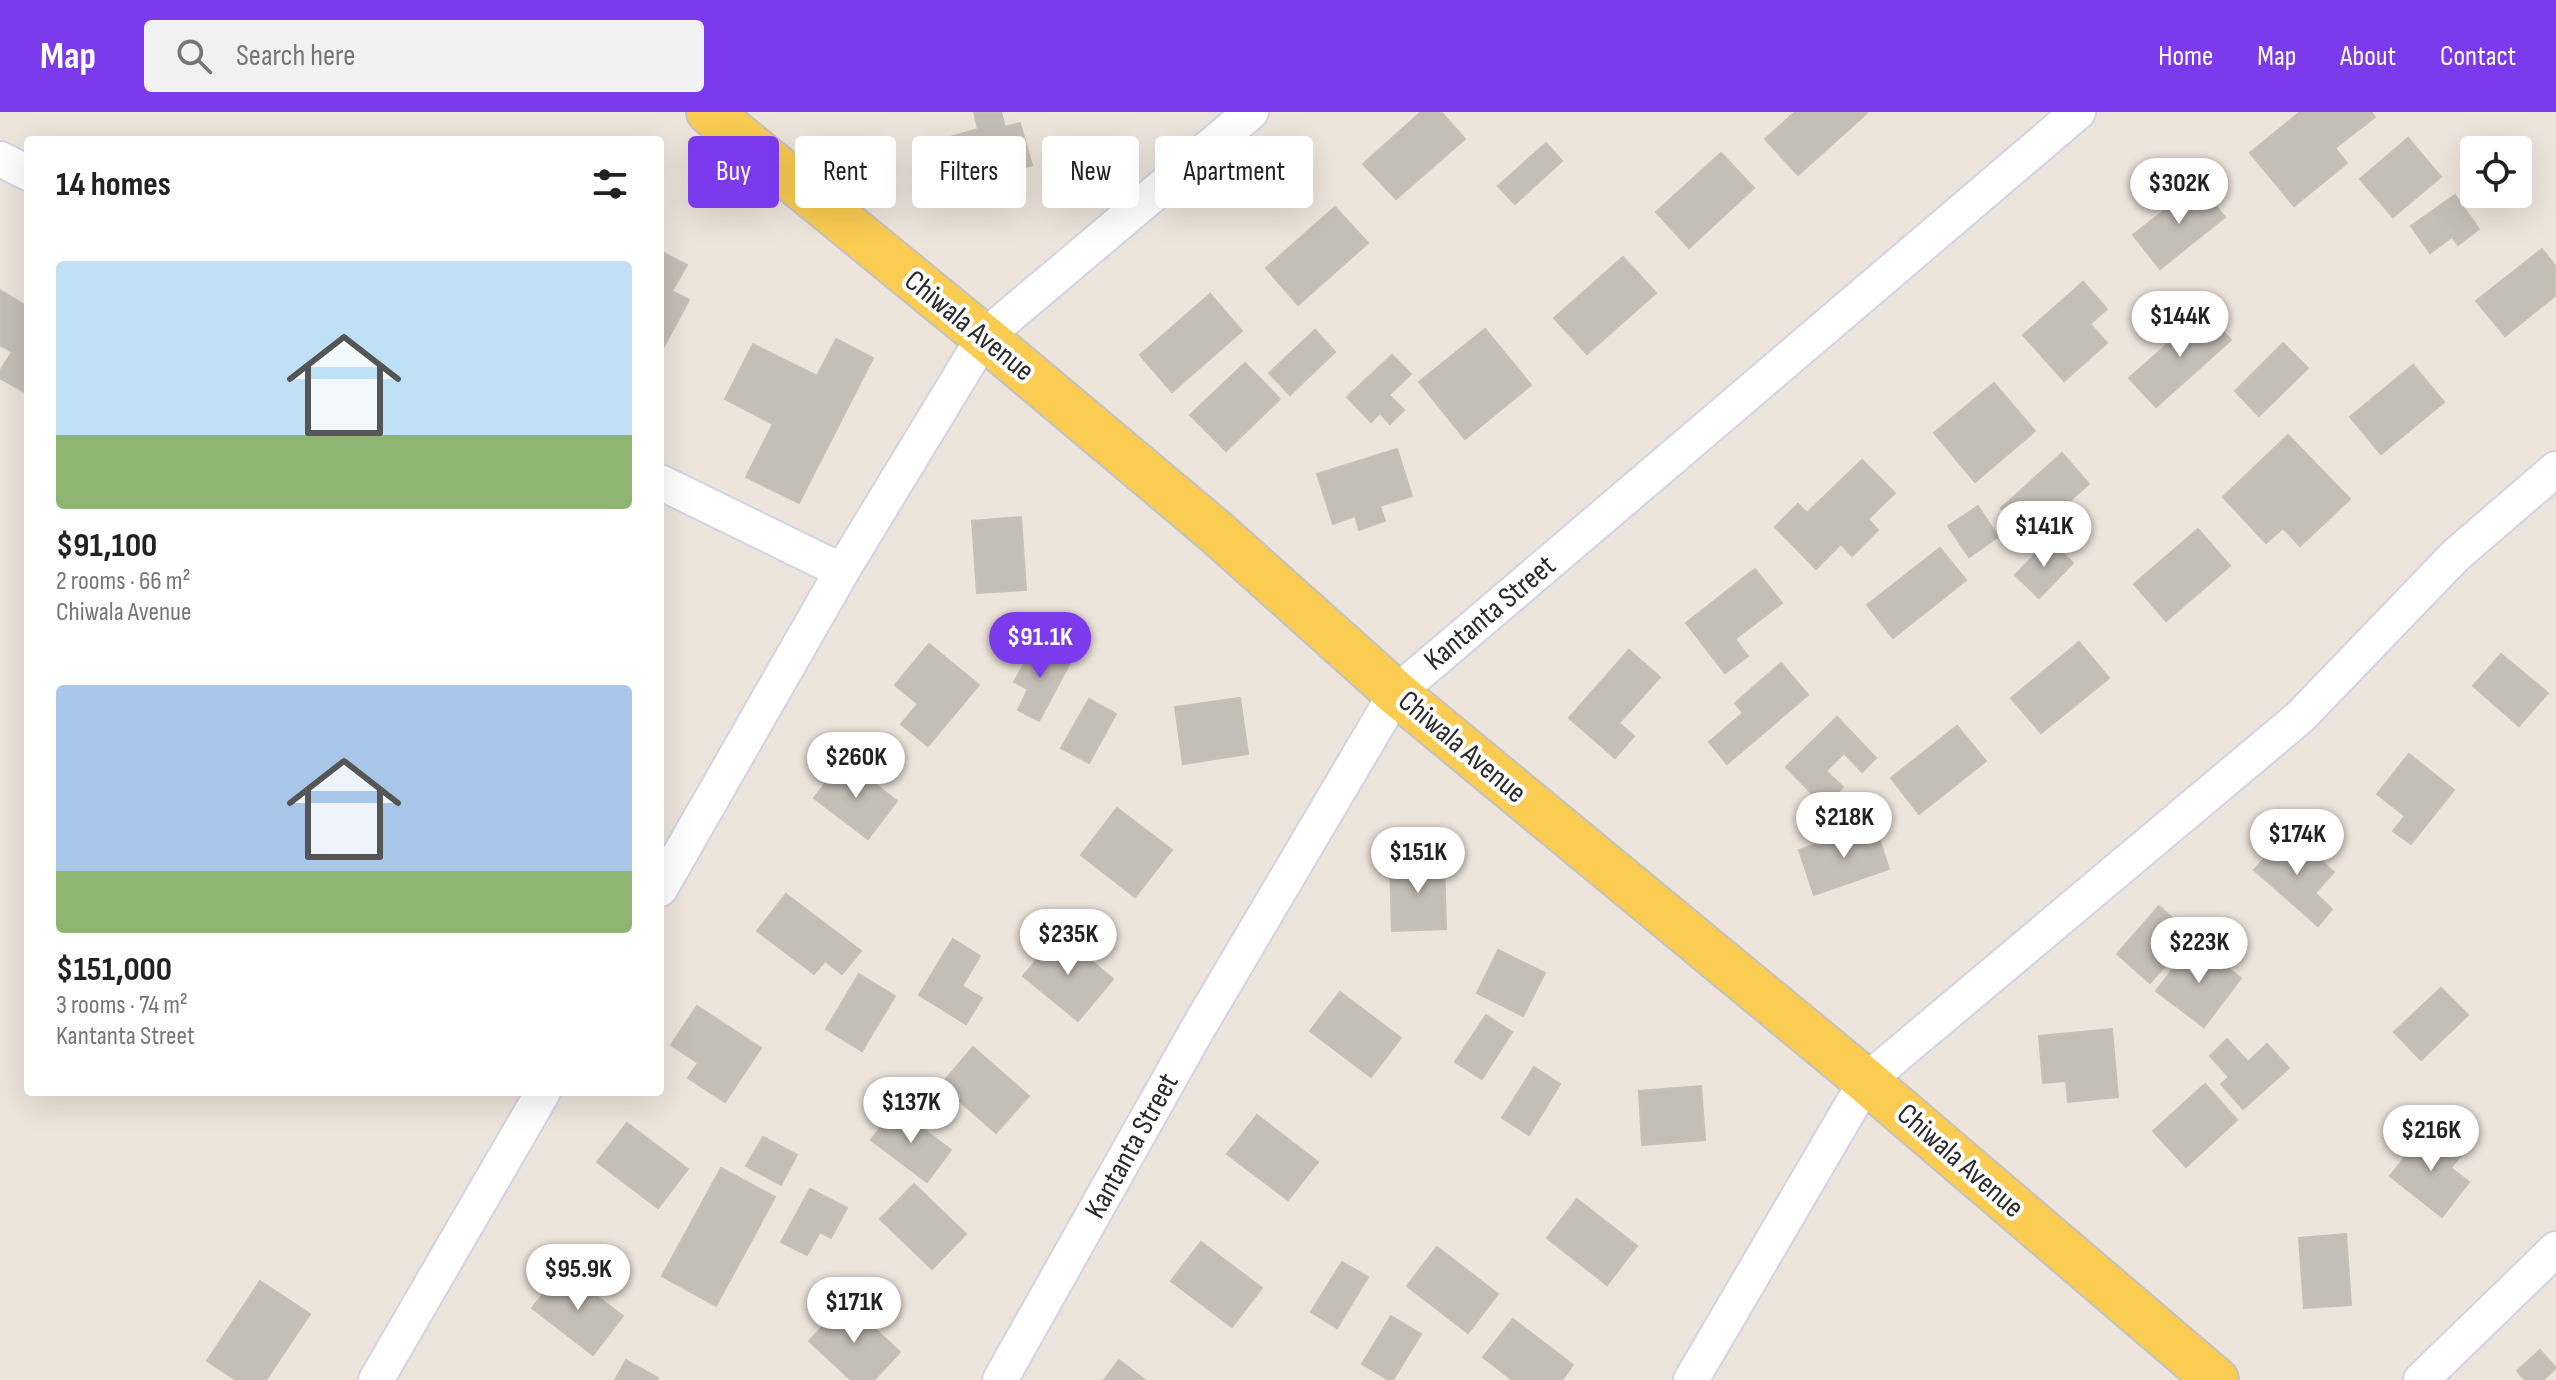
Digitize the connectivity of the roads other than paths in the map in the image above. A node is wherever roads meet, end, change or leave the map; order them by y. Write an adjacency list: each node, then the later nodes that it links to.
1 (709, 112): 6 (main road, Chiwala Avenue)
2 (1251, 112): 6 (street)
3 (2078, 112): 10 (street, Kantanta Street)
4 (0, 159): 5 (street)
5 (24, 171)
6 (984, 337): 9 (street); 10 (main road, Chiwala Avenue)
7 (2556, 469): 12 (street)
8 (664, 484): 9 (street)
9 (842, 571): 11 (street)
10 (1396, 693): 12 (main road, Chiwala Avenue); 16 (street, Kantanta Street)
11 (664, 882)
12 (1866, 1081): 17 (street); 18 (main road, Chiwala Avenue)
13 (541, 1096): 15 (street)
14 (2556, 1249): 19 (street)
15 (376, 1380)
16 (1000, 1380)
17 (1691, 1380)
18 (2216, 1380)
19 (2421, 1380)

